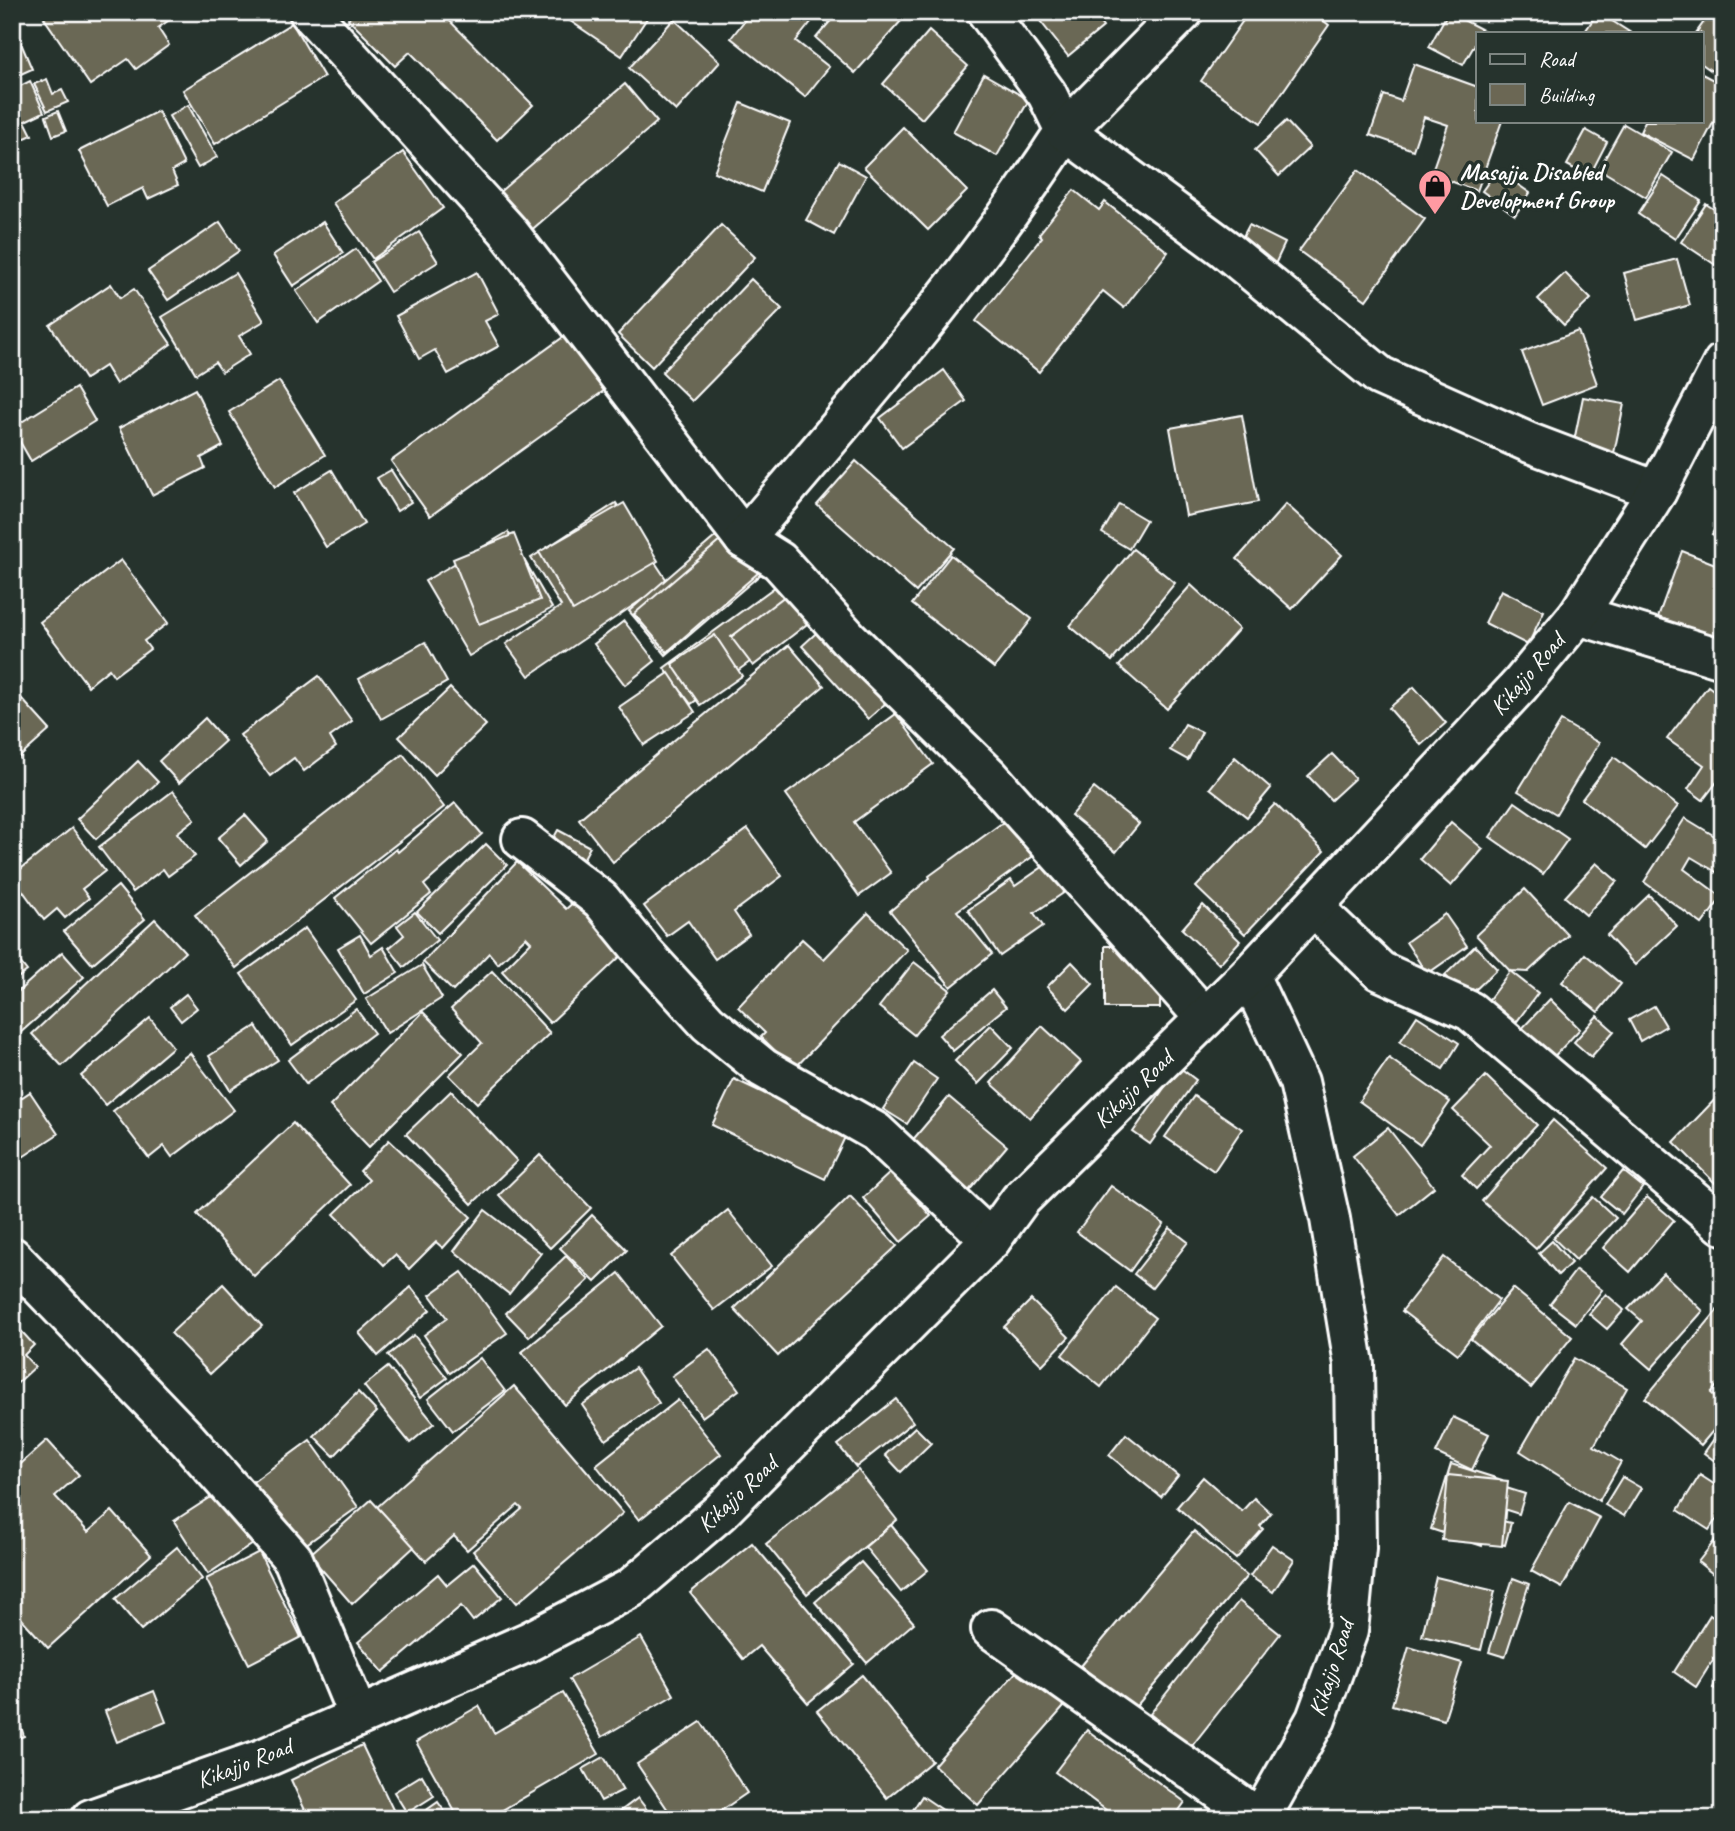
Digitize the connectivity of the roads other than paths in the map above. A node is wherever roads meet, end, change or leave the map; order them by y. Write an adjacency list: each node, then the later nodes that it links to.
1 (309, 12): 7 (street)
2 (987, 12): 4 (street)
3 (1182, 12): 4 (street)
4 (1065, 131): 6 (street); 7 (street)
5 (1723, 363): 6 (street, Kikajjo Road)
6 (1657, 491): 8 (street, Kikajjo Road)
7 (744, 539): 13 (street)
8 (1578, 615): 9 (street); 11 (street, Kikajjo Road)
9 (1723, 659)
10 (522, 839): 15 (street)
11 (1314, 908): 12 (street, Kikajjo Road); 14 (street)
12 (1249, 975): 13 (street, Kikajjo Road); 20 (street, Kikajjo Road)
13 (1205, 1018): 15 (street, Kikajjo Road)
14 (1723, 1225)
15 (991, 1240): 18 (street, Kikajjo Road)
16 (12, 1257): 18 (street)
17 (991, 1629): 20 (street)
18 (358, 1716): 19 (street, Kikajjo Road)
19 (99, 1818)
20 (1260, 1819)

